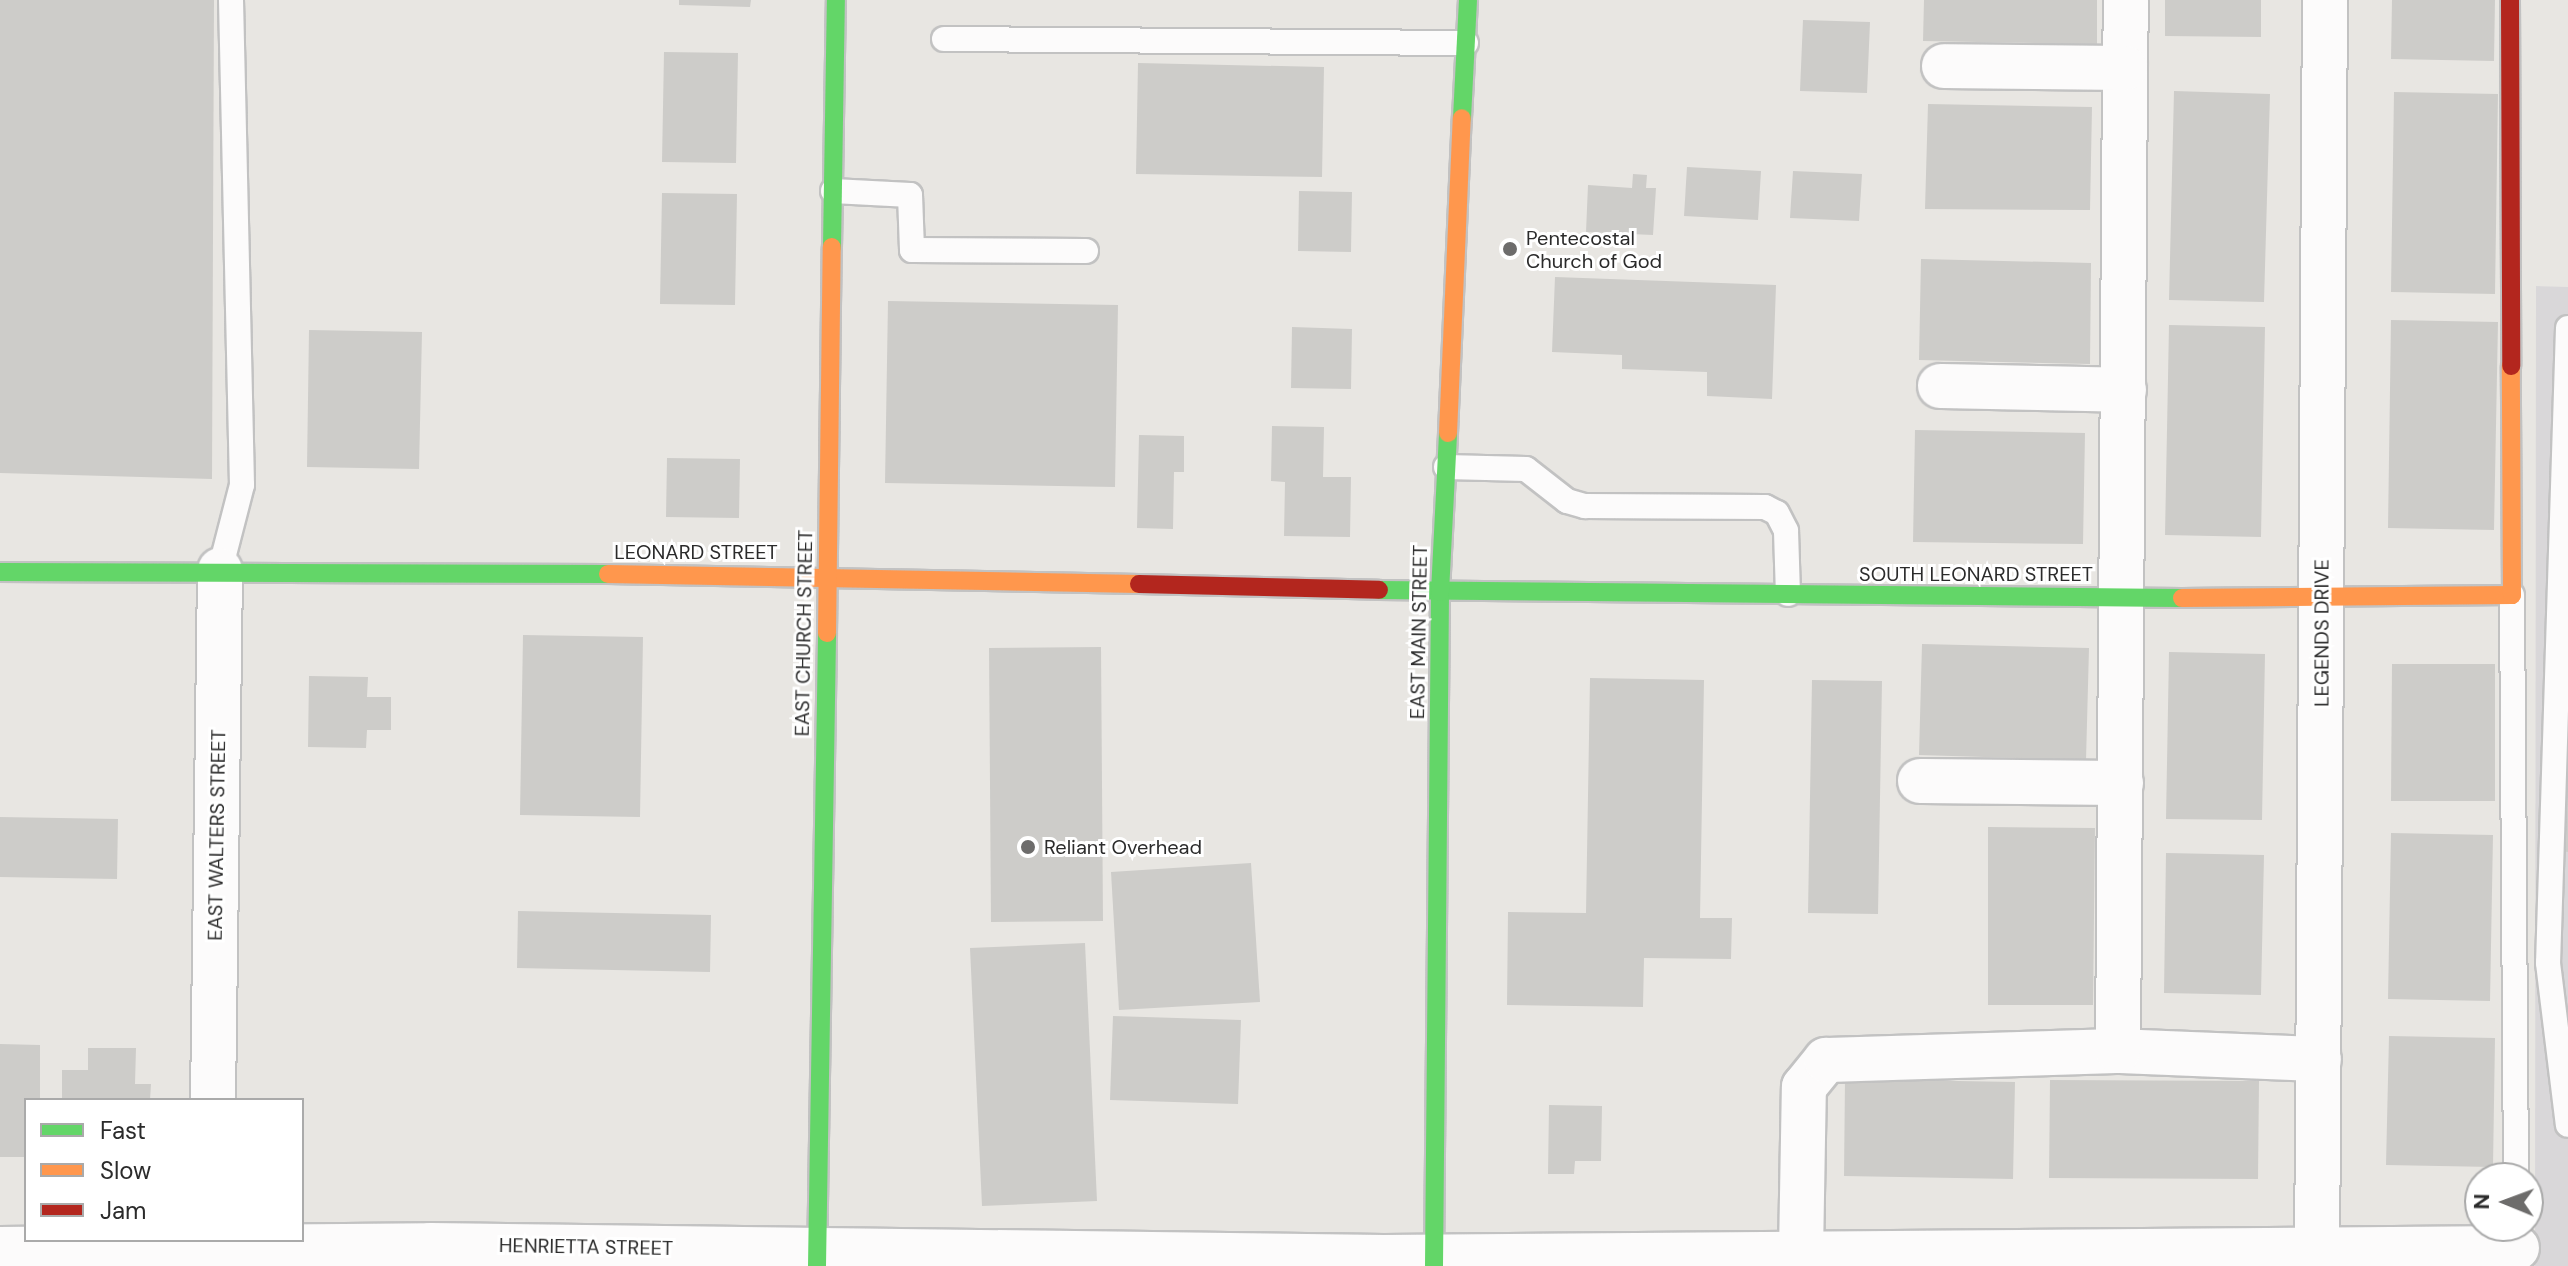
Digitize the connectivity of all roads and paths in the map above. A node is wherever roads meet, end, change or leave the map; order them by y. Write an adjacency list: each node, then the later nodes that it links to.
1 (231, 0): 17 (lane)
2 (836, 0): 11 (street, EAST CHURCH STREET)
3 (1468, 0): 8 (street, EAST MAIN STREET)
4 (2126, 0): 10 (street)
5 (2325, 0): 24 (street, LEGENDS DRIVE)
6 (2510, 0): 22 (street)
7 (944, 39): 8 (lane)
8 (1466, 43): 16 (street, EAST MAIN STREET)
9 (1944, 66): 10 (street)
10 (2125, 68): 15 (street)
11 (833, 191): 12 (lane); 19 (street, EAST CHURCH STREET)
12 (1086, 251)
13 (2568, 328): 30 (lane)
14 (1940, 386): 15 (street)
15 (2124, 390): 23 (street)
16 (1446, 467): 20 (street, EAST MAIN STREET); 21 (lane)
17 (220, 570): 18 (street, LEONARD STREET); 19 (street, LEONARD STREET); 29 (street, EAST WALTERS STREET)
18 (0, 572)
19 (827, 575): 20 (street, LEONARD STREET); 37 (street, EAST CHURCH STREET)
20 (1440, 592): 21 (street, SOUTH LEONARD STREET); 41 (street, EAST MAIN STREET)
21 (1788, 594): 23 (street, SOUTH LEONARD STREET)
22 (2512, 595): 24 (street, SOUTH LEONARD STREET); 31 (lane)
23 (2123, 597): 24 (street, SOUTH LEONARD STREET); 26 (street)
24 (2322, 599): 28 (street, LEGENDS DRIVE)
25 (1920, 781): 26 (street)
26 (2121, 783): 27 (street)
27 (2118, 1051): 28 (street); 35 (street)
28 (2319, 1059): 38 (street, LEGENDS DRIVE)
29 (213, 1098)
30 (2568, 1125)
31 (2516, 1162)
32 (2517, 1247): 38 (street, HENRIETTA STREET)
33 (0, 1249): 34 (street, HENRIETTA STREET)
34 (211, 1252): 36 (street, HENRIETTA STREET)
35 (1801, 1253): 39 (street, HENRIETTA STREET); 40 (street, HENRIETTA STREET)
36 (430, 1256): 37 (street, HENRIETTA STREET)
37 (817, 1257): 41 (street, HENRIETTA STREET)
38 (2317, 1257): 39 (street, HENRIETTA STREET)
39 (2129, 1258)
40 (1641, 1260): 41 (street, HENRIETTA STREET)
41 (1434, 1261)

